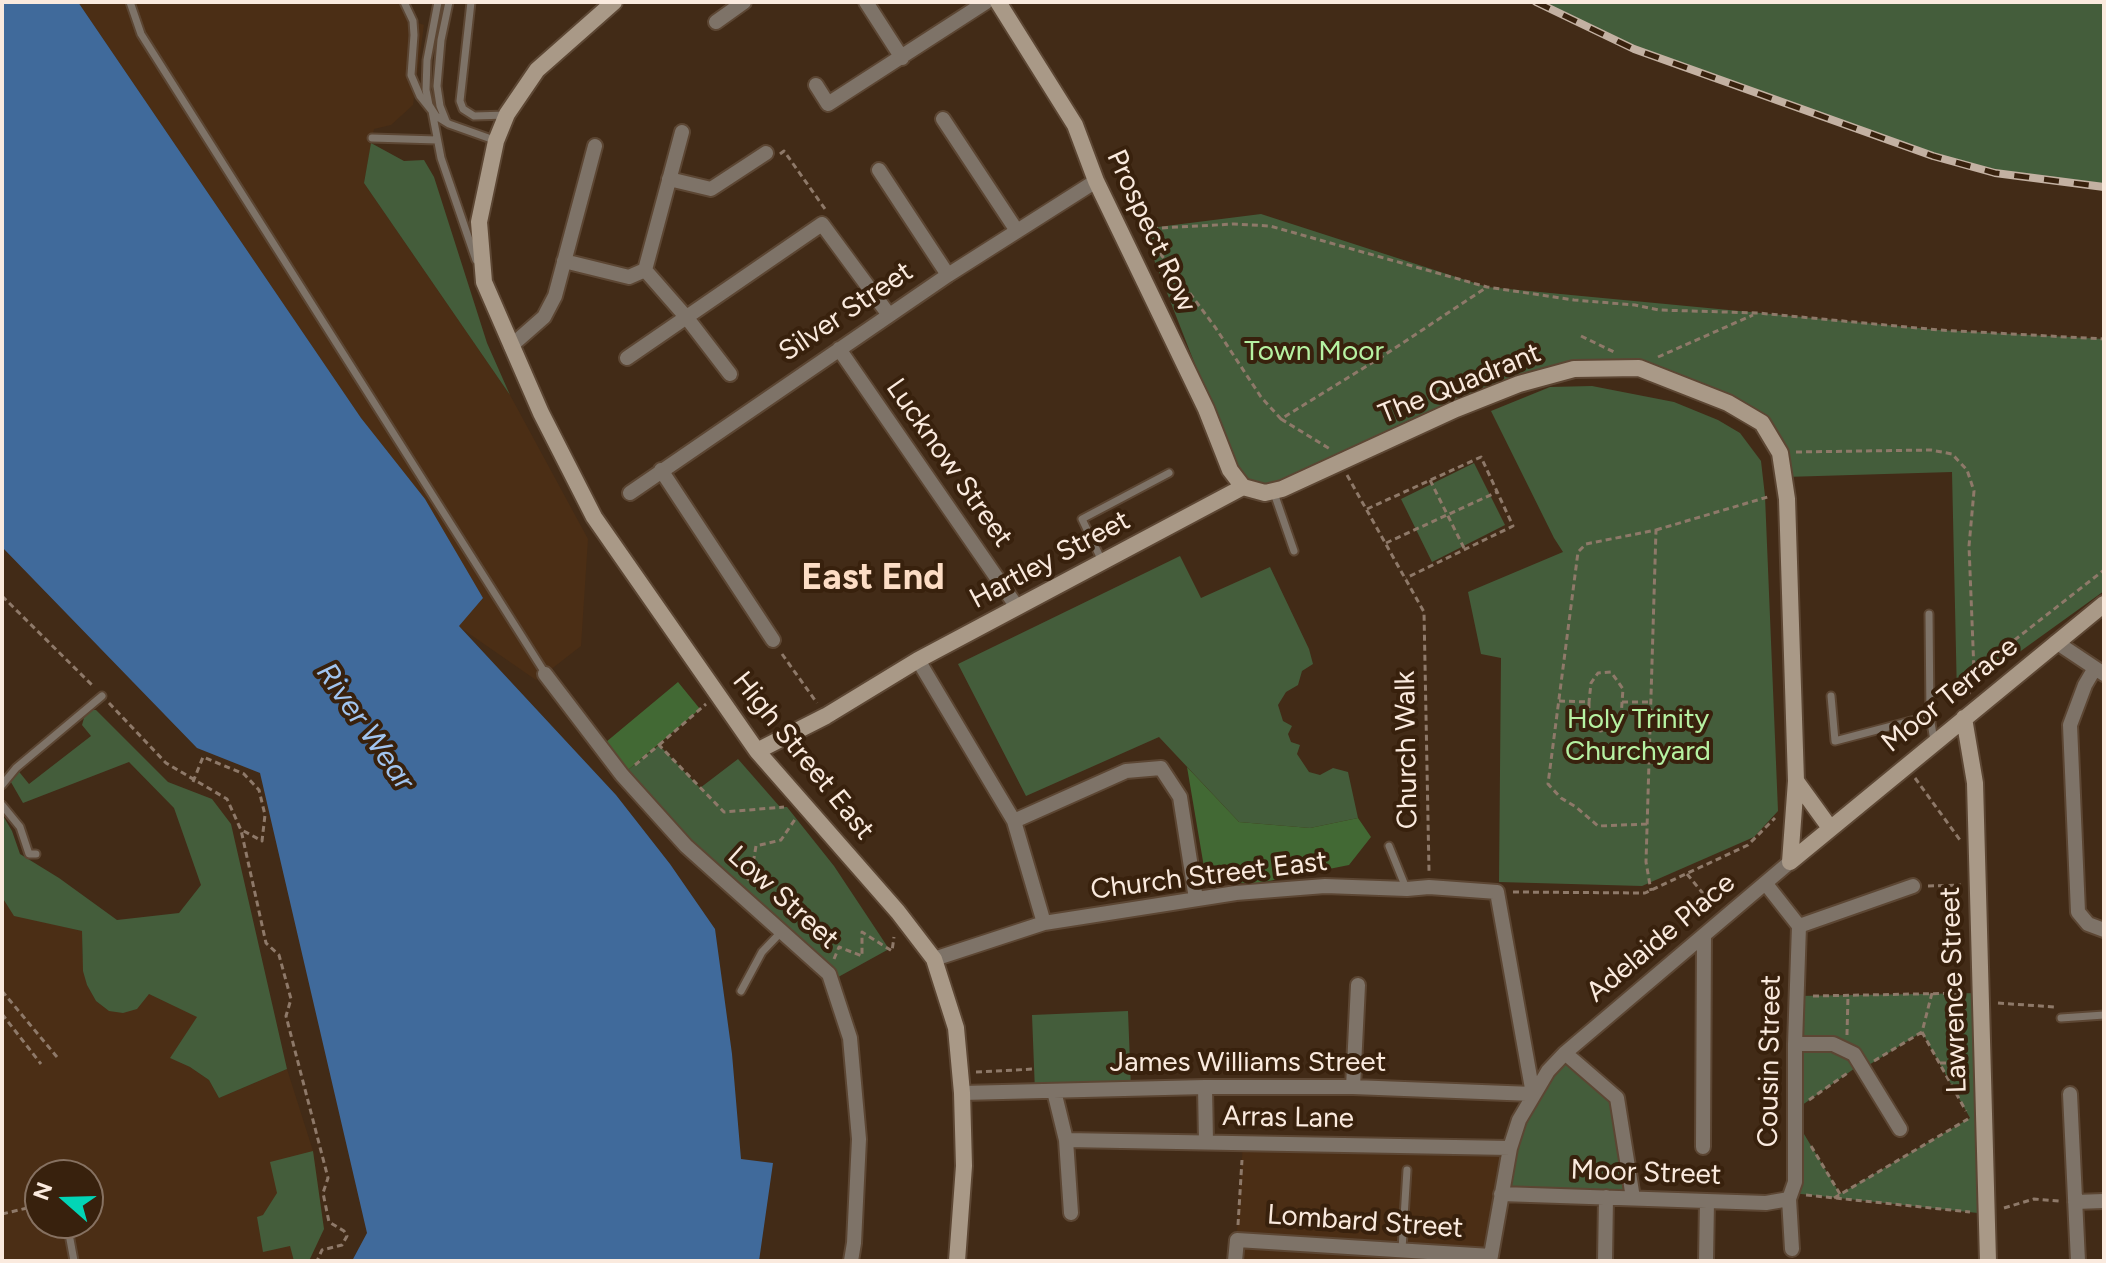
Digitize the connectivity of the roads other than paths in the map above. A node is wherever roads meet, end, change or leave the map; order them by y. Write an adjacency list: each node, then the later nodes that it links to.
1 (130, 2): 51 (lane)
2 (404, 2): 14 (lane)
3 (438, 2): 14 (lane)
4 (449, 2): 14 (lane)
5 (471, 2): 15 (lane)
6 (614, 2): 15 (street)
7 (744, 2): 11 (street)
8 (866, 2): 12 (street)
9 (986, 2): 12 (street)
10 (998, 2): 25 (street, Prospect Row)
11 (716, 22)
12 (902, 58): 13 (street)
13 (816, 85)
14 (437, 112): 18 (lane); 20 (lane)
15 (507, 114): 20 (street)
16 (943, 119): 26 (street)
17 (682, 132): 24 (street)
18 (437, 136): 19 (lane); 29 (lane)
19 (372, 138)
20 (496, 141): 29 (street)
21 (595, 146): 27 (street)
22 (766, 153): 24 (street)
23 (879, 170): 30 (street)
24 (669, 179): 28 (street)
25 (1096, 181): 26 (street, Silver Street); 39 (street, Prospect Row)
26 (1017, 231): 30 (street, Silver Street)
27 (564, 261): 28 (street); 33 (street)
28 (645, 270): 32 (street)
29 (482, 274): 33 (street, High Street East)
30 (948, 275): 31 (street, Silver Street)
31 (889, 315): 32 (street); 34 (street, Silver Street)
32 (687, 318): 35 (street); 36 (street)
33 (511, 346): 57 (street, High Street East)
34 (839, 349): 37 (street, Silver Street); 45 (street, Lucknow Street)
35 (627, 358)
36 (730, 374)
37 (661, 470): 41 (street, Silver Street); 47 (street)
38 (1169, 473): 43 (lane)
39 (1243, 487): 40 (street); 43 (street, Hartley Street)
40 (1273, 491): 42 (lane); 59 (street, The Quadrant)
41 (630, 493)
42 (1294, 551)
43 (1103, 561): 45 (street, Hartley Street)
44 (2104, 604): 48 (street, Moor Terrace)
45 (1017, 607): 49 (street, Hartley Street)
46 (1929, 614): 54 (lane)
47 (773, 640)
48 (2056, 642): 50 (street); 55 (street, Moor Terrace)
49 (918, 660): 57 (street, Hartley Street); 61 (street)
50 (2099, 671): 72 (street)
51 (545, 674): 73 (street, Low Street)
52 (102, 696): 58 (lane)
53 (1831, 696): 54 (lane)
54 (1930, 716): 56 (lane)
55 (1964, 718): 56 (street, Moor Terrace); 112 (street, Lawrence Street)
56 (1934, 741): 62 (street, Moor Terrace)
57 (757, 751): 75 (street, High Street East)
58 (2, 785)
59 (1795, 790): 62 (street); 65 (street, The Quadrant)
60 (2, 805): 64 (lane)
61 (1014, 821): 69 (street); 70 (street)
62 (1830, 828): 65 (street, Adelaide Place)
63 (1389, 846): 68 (lane)
64 (36, 854)
65 (1790, 862): 66 (street, Adelaide Place)
66 (1766, 884): 71 (street); 74 (street, Adelaide Place)
67 (1913, 886): 71 (street)
68 (1407, 889): 69 (street, Church Street East); 86 (street, Church Street East)
69 (1196, 899): 70 (street, Church Street East)
70 (1044, 923): 75 (street, Church Street East)
71 (1799, 926): 80 (street, Cousin Street)
72 (2104, 930)
73 (782, 931): 77 (lane); 107 (street, Low Street)
74 (1704, 935): 81 (street, Adelaide Place); 91 (street)
75 (934, 959): 85 (street, High Street East)
76 (1358, 985): 83 (street)
77 (741, 991)
78 (2104, 1015): 79 (lane)
79 (2061, 1018)
80 (1795, 1044): 88 (street); 95 (street, Cousin Street)
81 (1565, 1053): 86 (street, Adelaide Place); 97 (street)
82 (1205, 1087): 83 (street, James Williams Street); 84 (street, James Williams Street); 90 (street)
83 (1353, 1087): 86 (street, James Williams Street)
84 (1054, 1091): 85 (street, James Williams Street); 89 (street)
85 (962, 1093): 108 (street, High Street East)
86 (1533, 1094): 92 (street, Adelaide Place)
87 (2070, 1094): 100 (street)
88 (1900, 1129)
89 (1066, 1140): 90 (street, Arras Lane); 101 (street)
90 (1206, 1142): 92 (street, Arras Lane)
91 (1703, 1147)
92 (1510, 1148): 94 (street, Adelaide Place)
93 (1407, 1170): 103 (lane)
94 (1501, 1194): 96 (street, Moor Street); 105 (street, Adelaide Place)
95 (1791, 1196): 98 (street, Moor Street); 104 (street, Cousin Street)
96 (1606, 1197): 97 (street, Moor Street); 110 (street)
97 (1633, 1198): 98 (street, Moor Street)
98 (1707, 1201): 111 (street)
99 (2104, 1201): 100 (street)
100 (2075, 1202): 113 (street)
101 (1071, 1213)
102 (70, 1239): 106 (lane)
103 (1402, 1249): 105 (street, Lombard Street); 109 (street, Lombard Street)
104 (1792, 1249)
105 (1490, 1259)
106 (74, 1261)
107 (851, 1261)
108 (957, 1261)
109 (1235, 1261)
110 (1605, 1261)
111 (1706, 1261)
112 (1988, 1261)
113 (2078, 1261)

